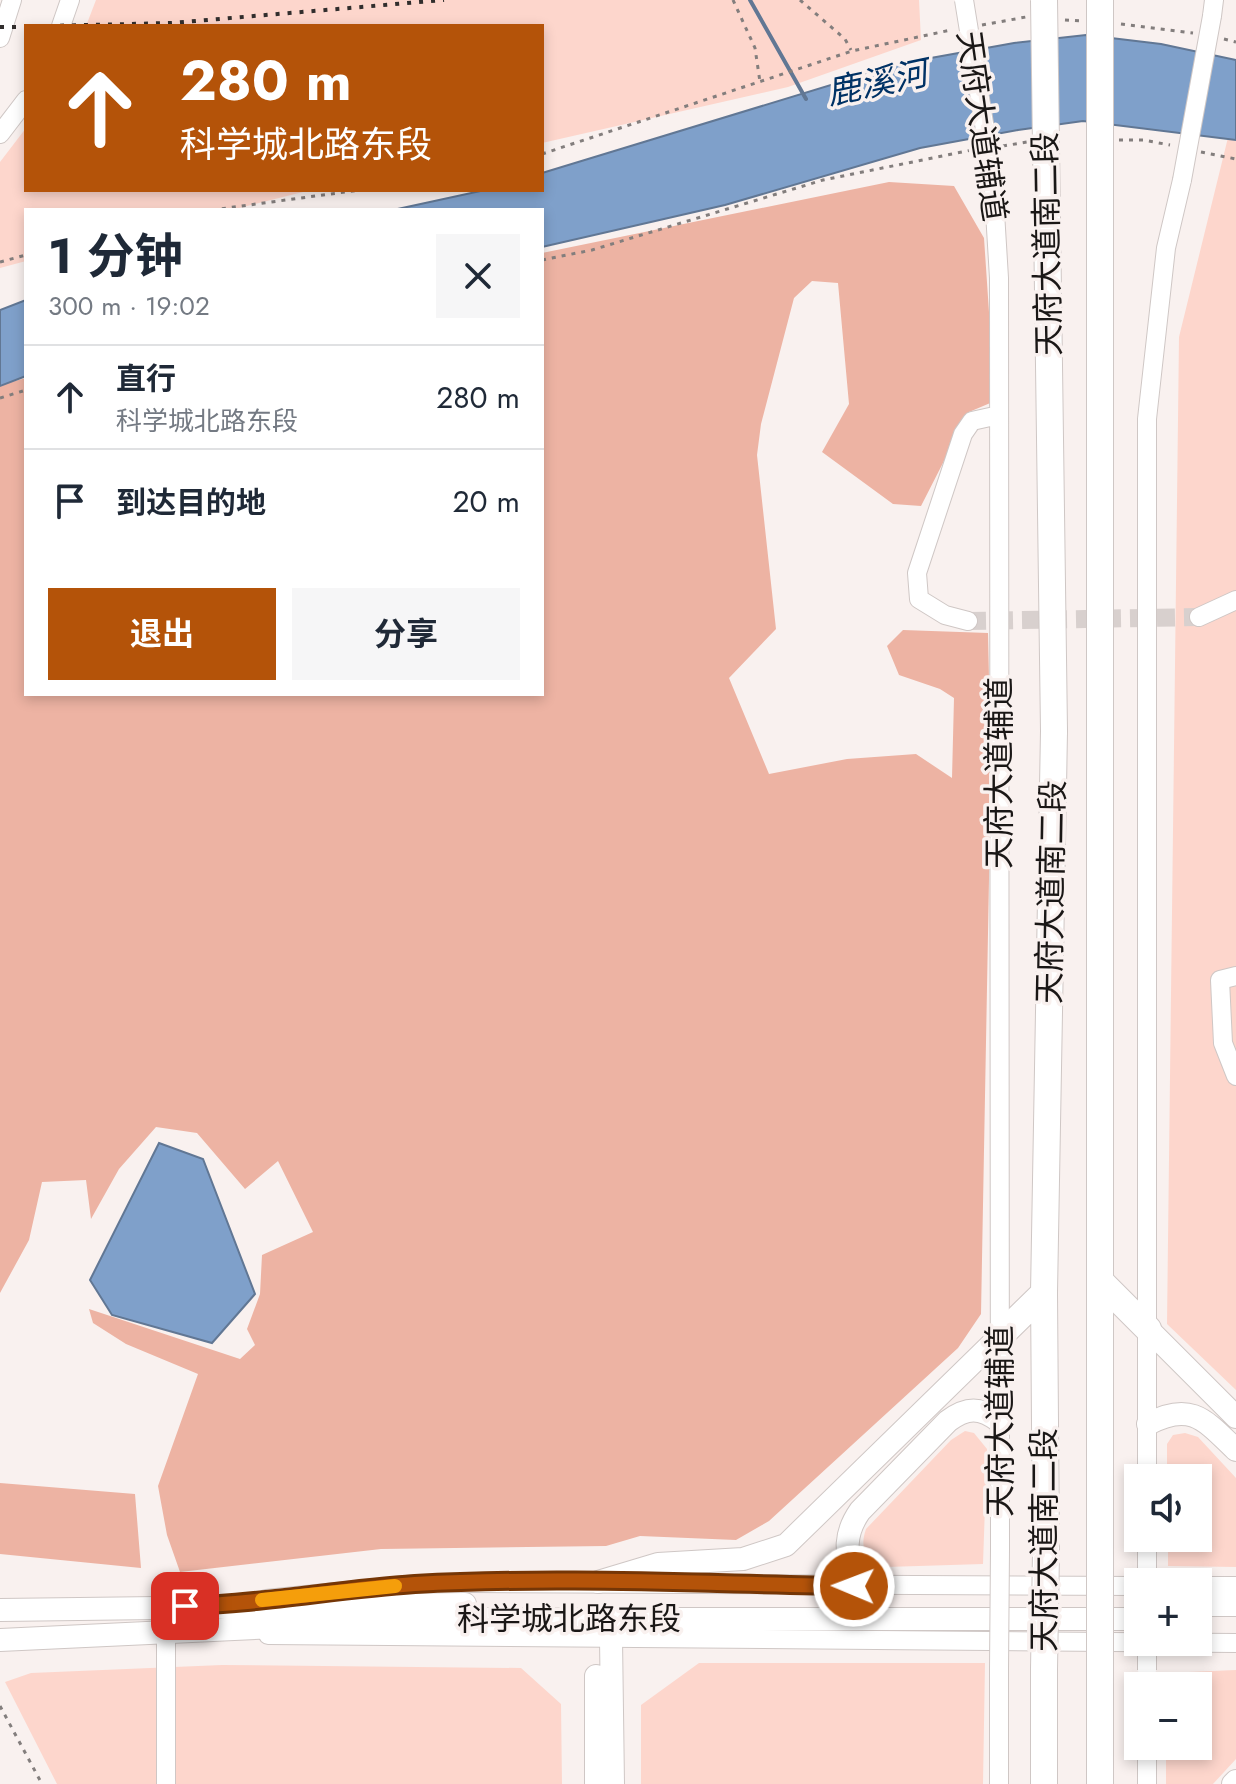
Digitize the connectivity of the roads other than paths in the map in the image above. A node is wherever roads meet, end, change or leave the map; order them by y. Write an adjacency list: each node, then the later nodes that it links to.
1 (12, 0): 8 (street)
2 (70, 0): 7 (street)
3 (964, 0): 11 (street, 天府大道辅道, bridge)
4 (1044, 0): 18 (highway, 天府大道南二段, bridge)
5 (1100, 0): 17 (highway, 天府大道南二段, bridge)
6 (1213, 8): 19 (street, bridge)
7 (62, 24)
8 (0, 38)
9 (24, 103): 10 (street)
10 (0, 134)
11 (999, 415): 14 (street); 20 (street, 天府大道辅道)
12 (1236, 600): 13 (street)
13 (1199, 617)
14 (968, 621)
15 (1236, 976): 16 (street)
16 (1236, 1076)
17 (1100, 1281): 19 (highway); 50 (highway, 天府大道南二段, bridge)
18 (1044, 1293): 20 (highway); 49 (highway, 天府大道南二段, bridge)
19 (1148, 1329): 21 (main road); 23 (street)
20 (999, 1337): 22 (street, 天府大道辅道); 26 (main road)
21 (1236, 1417)
22 (999, 1421): 27 (main road); 48 (street, 天府大道辅道, bridge)
23 (1148, 1424): 24 (main road); 25 (street)
24 (1236, 1450)
25 (1147, 1464)
26 (598, 1582): 27 (street); 31 (street)
27 (854, 1586): 28 (street)
28 (1124, 1586)
29 (1212, 1586): 30 (street)
30 (1236, 1586)
31 (230, 1605): 32 (main road, 科学城北路东段); 35 (main road, 科学城北路东段)
32 (1124, 1605)
33 (1212, 1605): 34 (main road)
34 (1236, 1605)
35 (0, 1610)
36 (1124, 1619): 39 (main road, 科学城北路东段)
37 (1212, 1619): 38 (main road)
38 (1236, 1619)
39 (209, 1630): 40 (main road, 科学城北路东段); 41 (street)
40 (166, 1635): 42 (main road, 科学城北路东段); 45 (street)
41 (604, 1639): 43 (street); 46 (main road); 47 (main road)
42 (0, 1640)
43 (1236, 1643)
44 (1147, 1760): 51 (street)
45 (166, 1784)
46 (596, 1784)
47 (613, 1784)
48 (999, 1784)
49 (1044, 1784)
50 (1100, 1784)
51 (1147, 1784)

